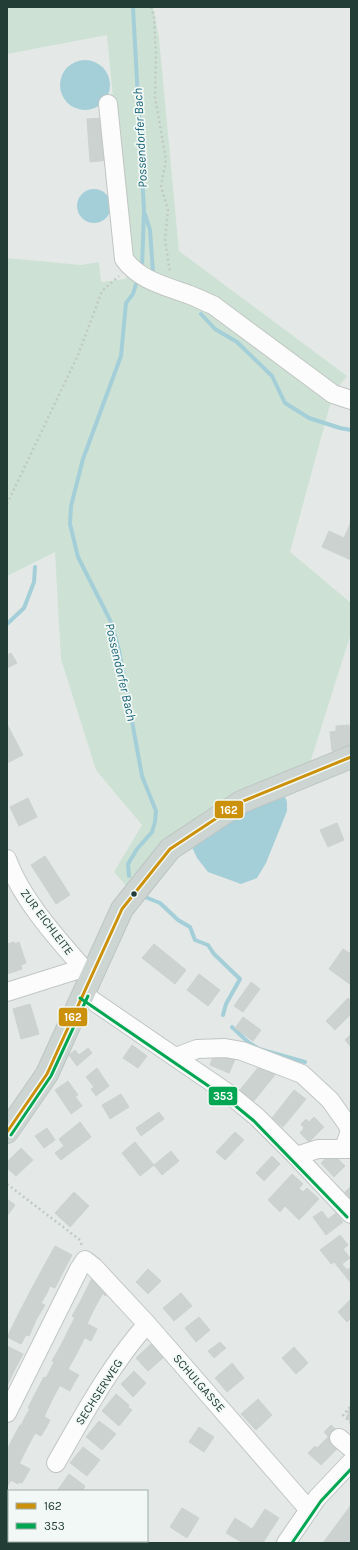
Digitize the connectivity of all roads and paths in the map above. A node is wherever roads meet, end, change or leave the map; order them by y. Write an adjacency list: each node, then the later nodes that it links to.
1 (151, 7): 4 (path)
2 (108, 104): 3 (street)
3 (129, 266): 4 (street); 6 (path)
4 (172, 289): 5 (street)
5 (351, 400)
6 (7, 504)
7 (351, 757): 9 (main road)
8 (9, 871): 9 (street, ZUR EICHLEITE)
9 (86, 980): 10 (street, ZUR EICHLEITE); 11 (street); 12 (main road)
10 (7, 992)
11 (176, 1058): 13 (street); 14 (street)
12 (7, 1132)
13 (348, 1149): 14 (street)
14 (296, 1156): 16 (street)
15 (7, 1184): 17 (path)
16 (351, 1214)
17 (86, 1260): 18 (street, SCHULGASSE); 20 (street)
18 (148, 1324): 22 (street, SECHSERWEG); 24 (street, SCHULGASSE)
19 (350, 1407): 21 (path)
20 (7, 1413)
21 (351, 1423)
22 (56, 1463)
23 (349, 1468): 24 (street)
24 (309, 1510): 25 (street)
25 (286, 1543)

